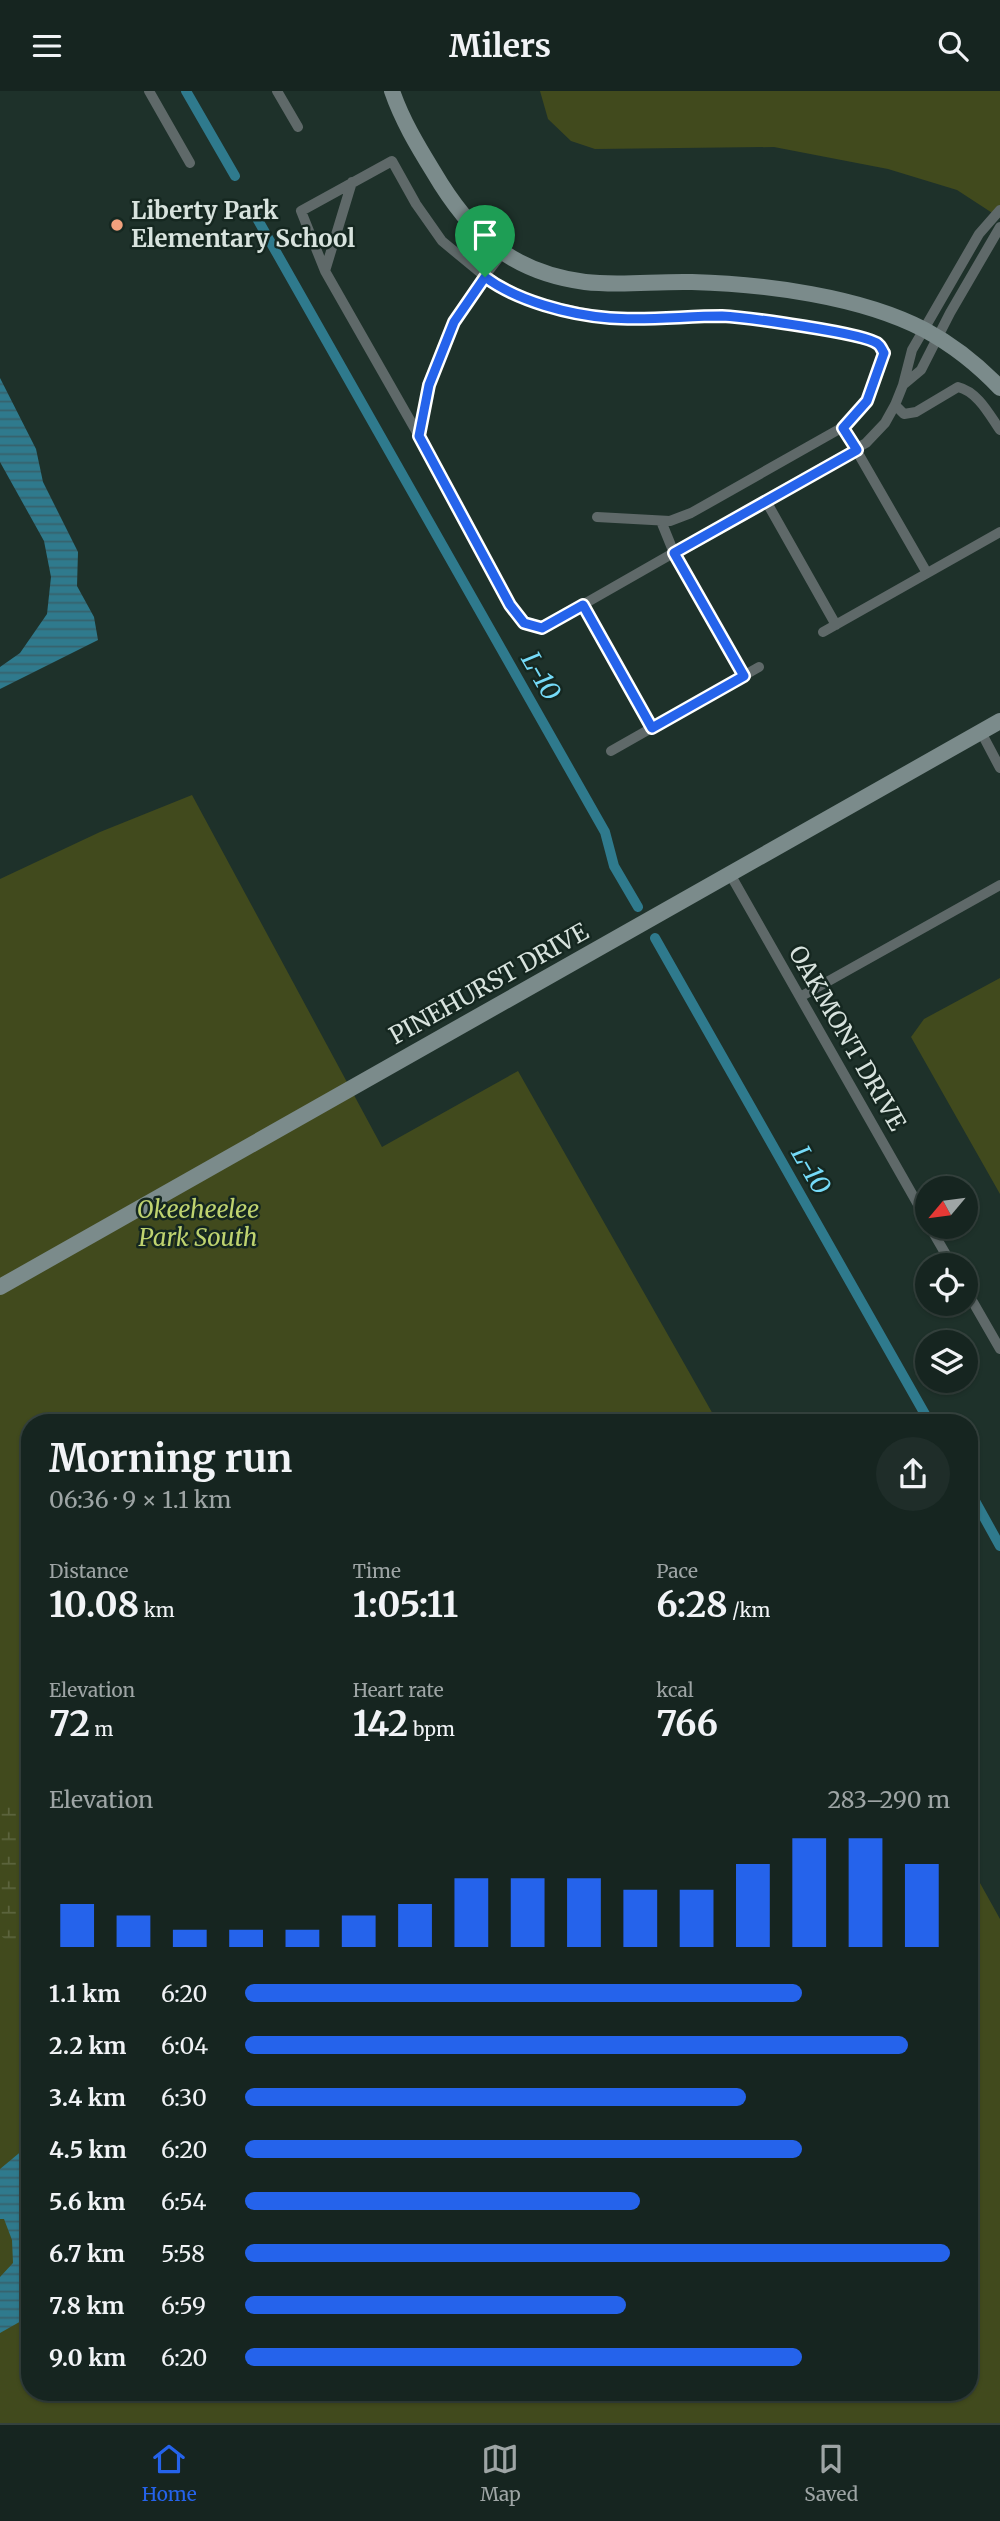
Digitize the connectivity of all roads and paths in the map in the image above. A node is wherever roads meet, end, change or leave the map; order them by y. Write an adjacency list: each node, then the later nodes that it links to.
1 (149, 91): 5 (street)
2 (278, 91): 4 (street)
3 (392, 91): 9 (street)
4 (298, 127)
5 (190, 163)
6 (352, 182): 10 (street); 10 (street); 11 (street)
7 (1000, 210): 12 (street)
8 (1000, 227): 12 (street)
9 (503, 252): 11 (street); 12 (street)
10 (325, 271): 18 (street)
11 (485, 277): 16 (street); 18 (street)
12 (931, 334): 13 (street); 13 (street); 14 (street)
13 (903, 385): 15 (street)
14 (1000, 388)
15 (895, 405): 17 (street); 19 (street)
16 (843, 428): 19 (street); 22 (street)
17 (1000, 431)
18 (419, 436): 26 (street)
19 (857, 450): 20 (street); 25 (street)
20 (766, 502): 24 (street); 27 (street)
21 (597, 517): 22 (street)
22 (661, 520): 24 (street)
23 (1000, 532): 25 (street)
24 (674, 553): 26 (street); 30 (street)
25 (928, 573): 27 (street)
26 (583, 605): 32 (street)
27 (836, 625): 28 (street)
28 (823, 632)
29 (759, 667): 30 (street)
30 (744, 676): 32 (street)
31 (1000, 721): 33 (street, PINEHURST DRIVE)
32 (652, 728): 34 (street)
33 (981, 732): 35 (street); 36 (street, PINEHURST DRIVE)
34 (611, 751)
35 (1000, 768)
36 (730, 874): 38 (street, OAKMONT DRIVE); 40 (street, PINEHURST DRIVE)
37 (1000, 885): 38 (street)
38 (800, 997): 39 (street, OAKMONT DRIVE)
39 (915, 1199)
40 (0, 1287)
41 (978, 1311): 42 (street)
42 (1000, 1349)

